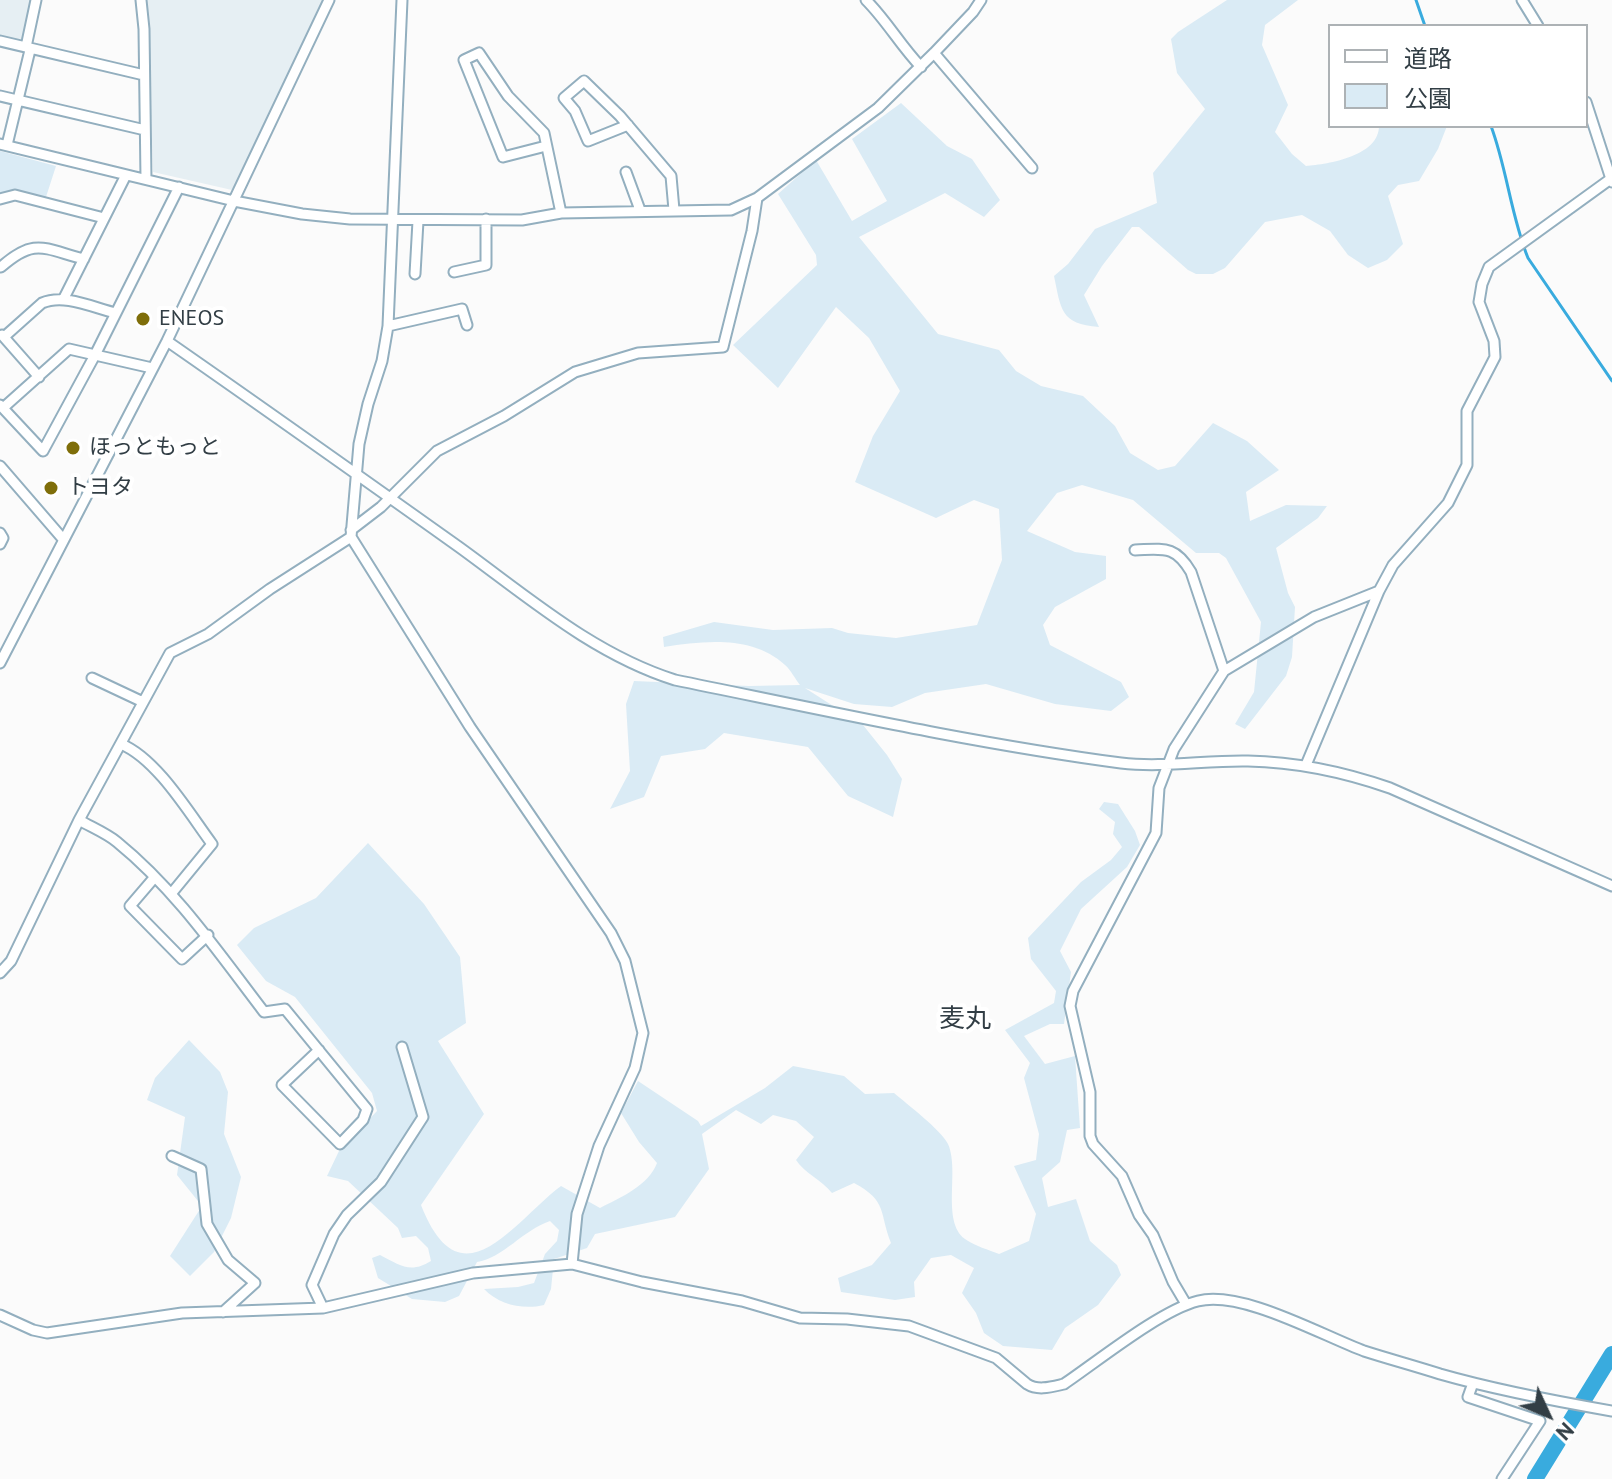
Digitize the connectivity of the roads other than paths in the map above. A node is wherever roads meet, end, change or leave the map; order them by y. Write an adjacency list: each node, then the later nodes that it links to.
1 (36, 0): 10 (street)
2 (141, 0): 13 (street)
3 (329, 0): 29 (street)
4 (402, 0): 35 (street)
5 (866, 0): 12 (street)
6 (981, 0): 11 (street)
7 (1522, 0): 8 (street)
8 (1537, 24)
9 (0, 41): 10 (street)
10 (28, 48): 13 (street); 15 (street)
11 (934, 53): 12 (street); 21 (street)
12 (921, 67): 27 (street)
13 (144, 75): 18 (street)
14 (0, 96): 15 (street)
15 (18, 99): 18 (street); 19 (street)
16 (1588, 108): 25 (street)
17 (628, 125): 17 (street); 31 (street)
18 (145, 130): 24 (street)
19 (3, 145): 23 (street)
20 (546, 146): 20 (street); 32 (street)
21 (1032, 168)
22 (626, 172): 30 (street)
23 (126, 175): 24 (street); 33 (street)
24 (146, 179): 26 (street)
25 (1612, 180): 59 (street)
26 (179, 187): 29 (street); 42 (street)
27 (757, 198): 31 (street); 53 (street)
28 (0, 199): 33 (street)
29 (234, 201): 35 (street); 46 (street)
30 (640, 210): 31 (street); 32 (street)
31 (674, 210)
32 (561, 213): 34 (street)
33 (104, 218): 37 (street)
34 (486, 219): 36 (street); 39 (street)
35 (393, 220): 36 (street); 44 (street)
36 (418, 221): 40 (street)
37 (84, 259): 38 (street); 41 (street)
38 (0, 267)
39 (454, 272)
40 (415, 274)
41 (63, 300): 42 (street); 45 (street)
42 (116, 313): 47 (street)
43 (467, 325): 44 (street)
44 (388, 326): 52 (street)
45 (2, 335): 49 (street)
46 (167, 341): 48 (street); 52 (street)
47 (95, 355): 48 (street); 49 (street); 50 (street)
48 (152, 368): 56 (street)
49 (39, 377): 50 (street)
50 (1, 406)
51 (0, 466): 56 (street)
52 (357, 474): 53 (street); 55 (street)
53 (389, 497): 55 (street); 65 (street)
54 (0, 533): 57 (street)
55 (351, 534): 63 (street); 76 (street)
56 (63, 539): 60 (street)
57 (0, 544)
58 (1135, 550): 61 (street)
59 (1379, 591): 61 (street); 66 (street)
60 (0, 663)
61 (1224, 671): 65 (street)
62 (92, 678): 63 (street)
63 (143, 702): 64 (street)
64 (121, 744): 67 (street); 70 (street)
65 (1169, 764): 66 (street); 77 (street)
66 (1306, 765): 69 (street)
67 (79, 820): 68 (street); 72 (street)
68 (154, 878): 70 (street); 71 (street)
69 (1612, 886)
70 (171, 894): 71 (street)
71 (208, 935): 74 (street)
72 (0, 973)
73 (402, 1047): 78 (street)
74 (319, 1050): 74 (street)
75 (172, 1156): 79 (street)
76 (572, 1264): 77 (street); 78 (street)
77 (1186, 1304): 81 (street)
78 (323, 1308): 79 (street)
79 (223, 1312): 80 (street)
80 (0, 1315)
81 (1473, 1383): 82 (street); 83 (street)
82 (1612, 1411)
83 (1502, 1479)

